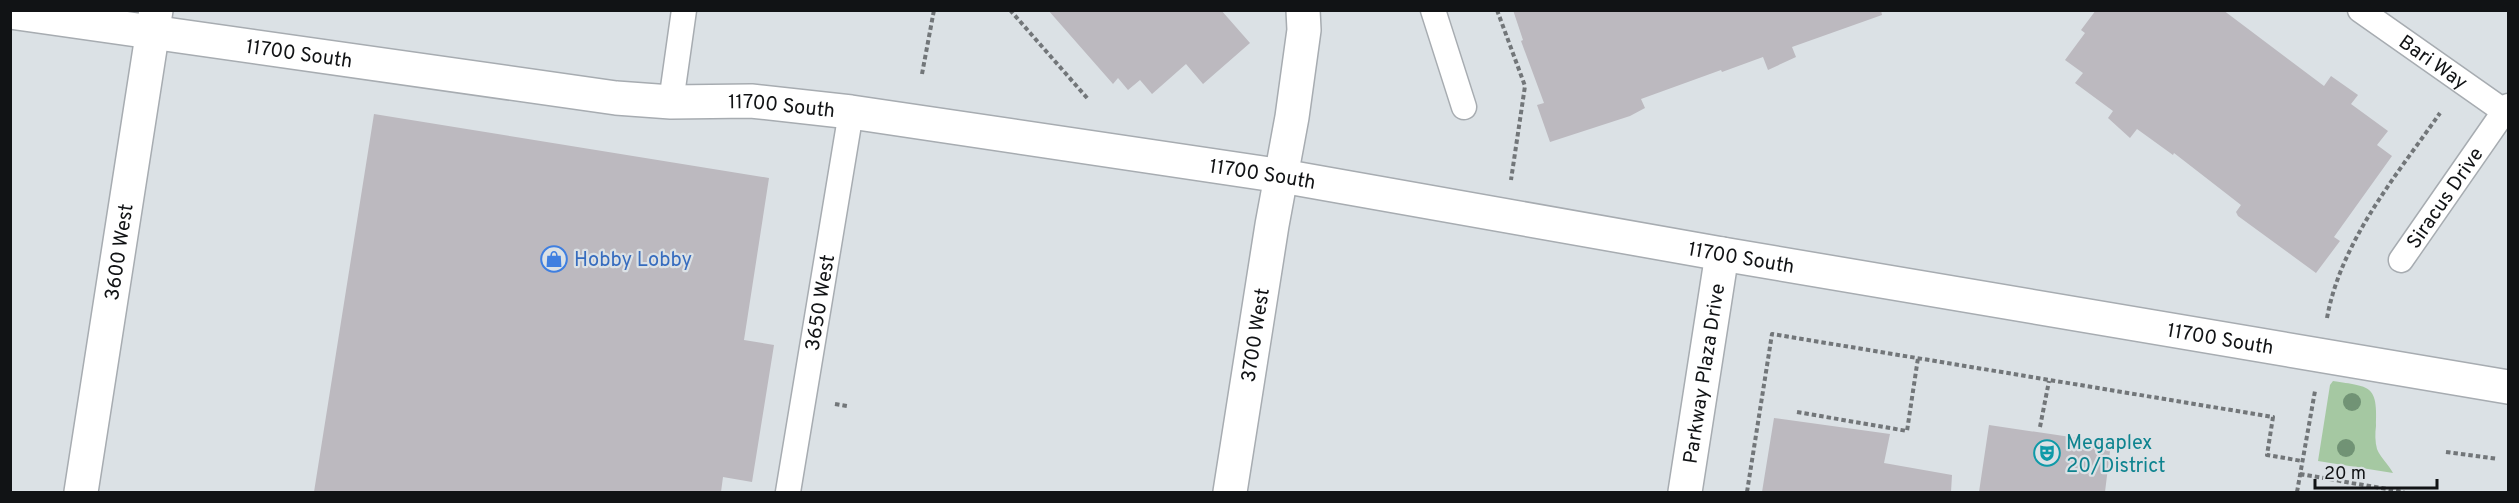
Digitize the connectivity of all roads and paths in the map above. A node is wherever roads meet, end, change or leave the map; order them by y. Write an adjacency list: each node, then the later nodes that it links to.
1 (684, 10): 12 (lane)
2 (934, 10): 10 (path)
3 (1010, 10): 11 (path)
4 (1303, 10): 17 (street, 3700 West)
5 (1433, 10): 13 (lane)
6 (1497, 10): 18 (path)
7 (2360, 10): 14 (lane, Bari Way)
8 (10, 12): 9 (street, 11700 South)
9 (154, 21): 12 (street, 11700 South); 32 (street, 3600 West)
10 (922, 75)
11 (1088, 99)
12 (671, 102): 15 (street, 11700 South)
13 (1464, 107)
14 (2507, 110): 20 (lane, Siracus Drive)
15 (851, 112): 17 (street, 11700 South); 33 (lane, 3650 West)
16 (2440, 113): 21 (path)
17 (1282, 176): 19 (street, 11700 South); 34 (street, 3700 West)
18 (1510, 181)
19 (1722, 254): 24 (street, 11700 South); 35 (street, Parkway Plaza Drive)
20 (2401, 260)
21 (2327, 320)
22 (1918, 358): 23 (path); 26 (path); 36 (path)
23 (2049, 381): 27 (path); 30 (path)
24 (2508, 387)
25 (2316, 388): 30 (path)
26 (1797, 412)
27 (2040, 427)
28 (2446, 452): 29 (path)
29 (2498, 459)
30 (2302, 461): 31 (path)
31 (2300, 474): 37 (path); 38 (path)
32 (81, 492)
33 (788, 492)
34 (1230, 492)
35 (1685, 492)
36 (1747, 492)
37 (2297, 492)
38 (2404, 492)

